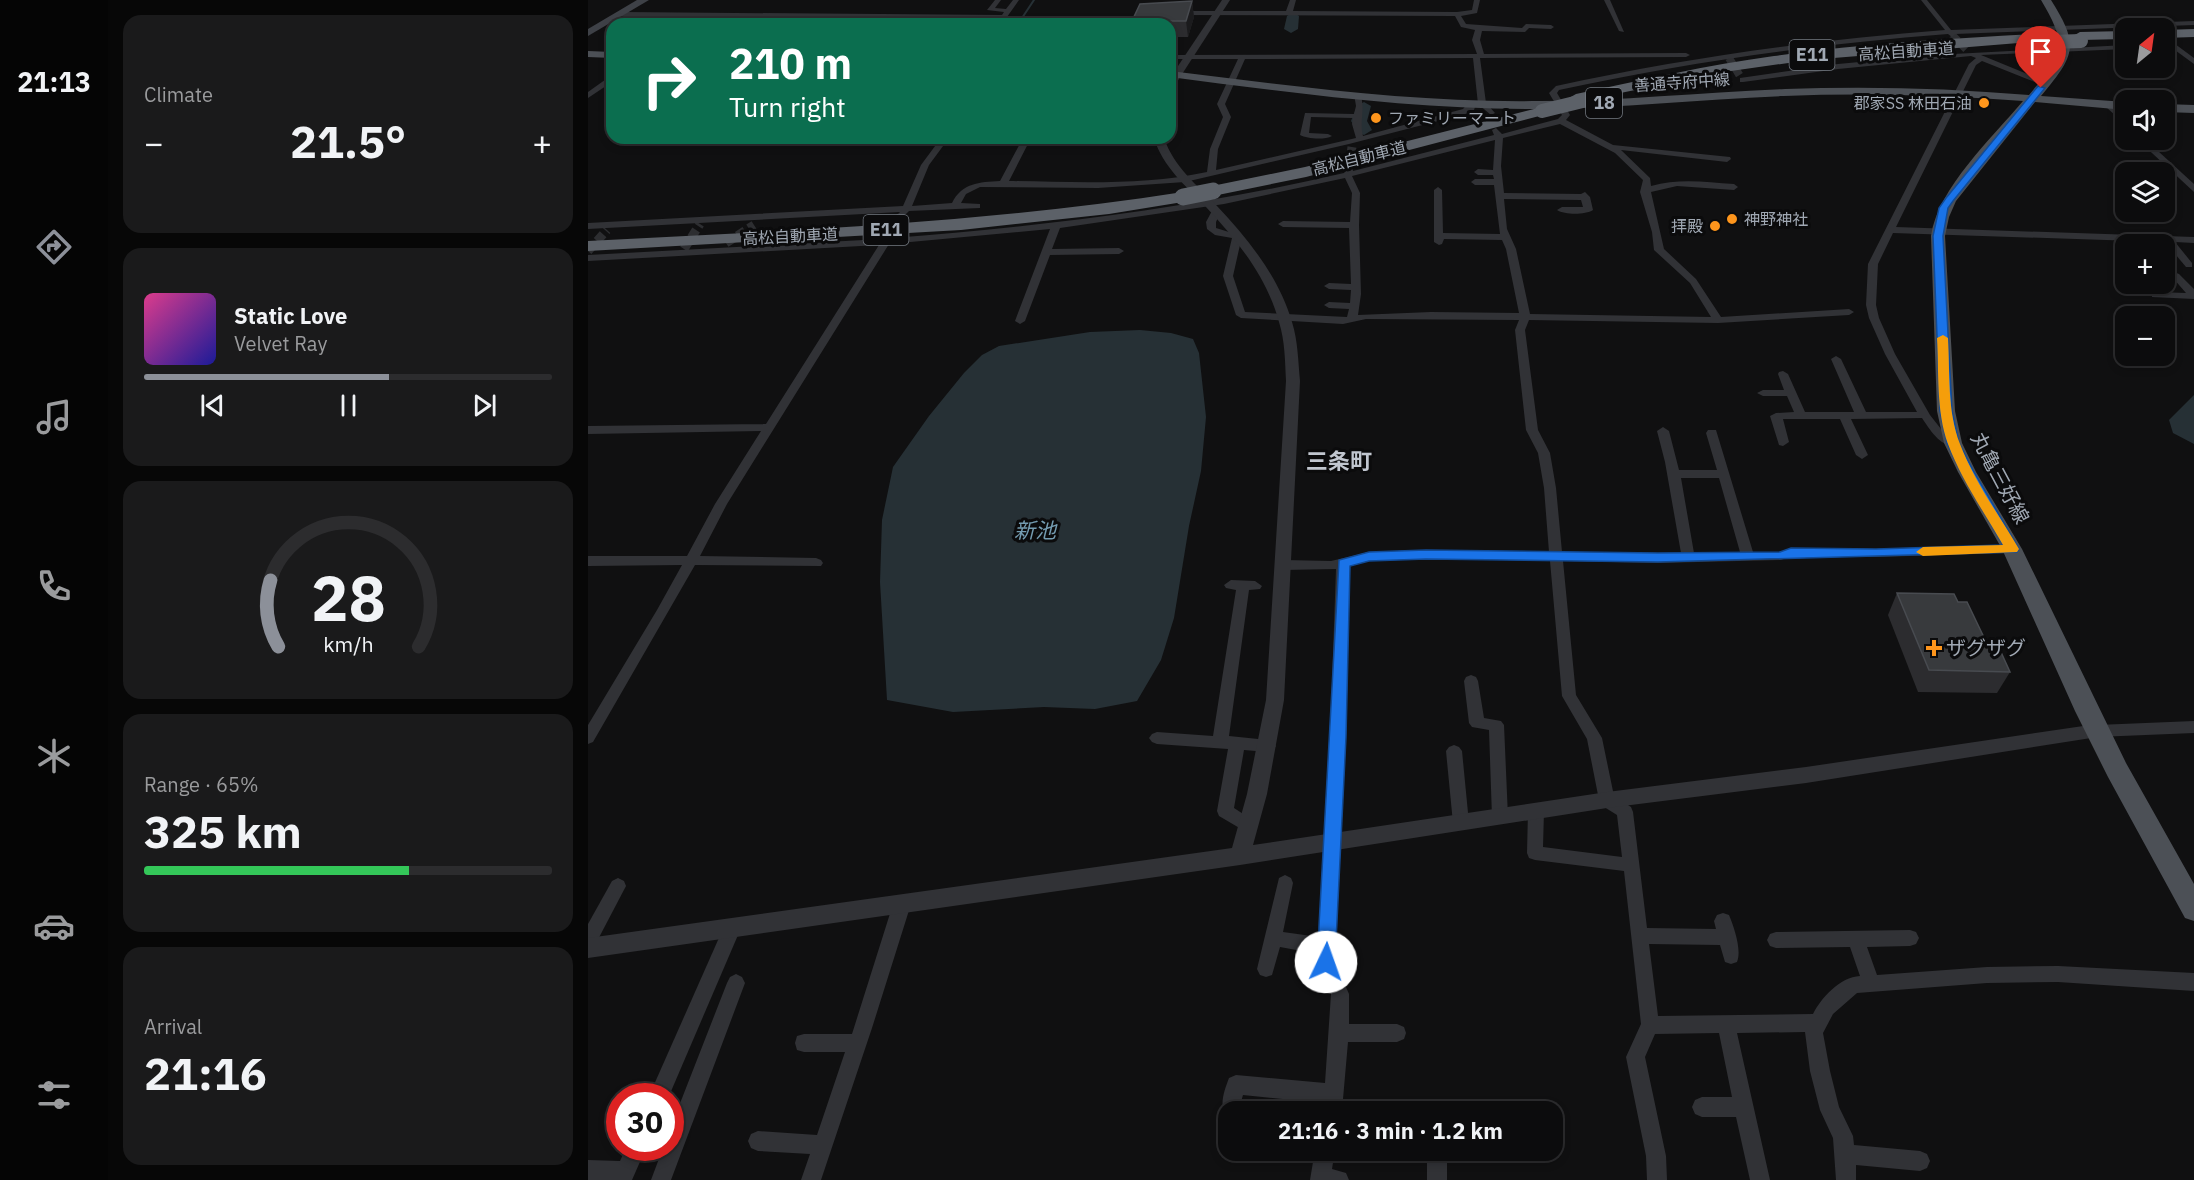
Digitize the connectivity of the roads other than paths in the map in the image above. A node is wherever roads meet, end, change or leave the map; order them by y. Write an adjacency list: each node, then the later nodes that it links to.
1 (644, 0): 12 (main road)
2 (998, 0): 10 (street)
3 (1016, 0): 10 (street)
4 (1226, 0): 13 (street)
5 (1293, 0): 15 (street)
6 (1477, 0): 14 (street)
7 (1607, 0): 23 (street)
8 (1924, 0): 27 (street)
9 (2046, 0): 29 (main road)
10 (1010, 10): 16 (street)
11 (1166, 13): 13 (street)
12 (621, 14): 16 (street); 17 (main road)
13 (1217, 14): 15 (street); 40 (street)
14 (1457, 14): 15 (street); 22 (street)
15 (1288, 15)
16 (1004, 17)
17 (614, 18)
18 (606, 23): 25 (main road)
19 (2194, 23): 20 (street)
20 (2175, 25)
21 (1551, 27): 22 (street)
22 (1479, 29): 38 (street)
23 (1622, 31)
24 (2115, 32): 29 (street)
25 (588, 33)
26 (2194, 33): 31 (highway)
27 (1951, 34): 29 (street); 41 (street)
28 (2115, 36): 29 (highway, 高松自動車道 / E11)
29 (2065, 39): 30 (highway, 高松自動車道 / E11); 32 (street); 34 (street); 47 (main road, 丸亀三好線); 60 (highway, 高松自動車道 / E11, bridge); 60 (highway, 高松自動車道 / E11, bridge)
30 (2115, 40)
31 (2175, 40)
32 (2115, 46)
33 (2175, 47): 43 (street)
34 (1970, 52): 42 (street); 50 (street)
35 (588, 54): 36 (main road)
36 (606, 55)
37 (1243, 56): 38 (street); 40 (street); 46 (street)
38 (1479, 56): 41 (street); 57 (street)
39 (1176, 57): 40 (street)
40 (1189, 57): 44 (street)
41 (1708, 57): 54 (street)
42 (1980, 59): 47 (street); 49 (street)
43 (2194, 62)
44 (1176, 74)
45 (1176, 78): 46 (main road, 善通寺府中線 / 18)
46 (1230, 81): 52 (main road, 善通寺府中線 / 18); 83 (street)
47 (2045, 82): 53 (main road, 丸亀三好線)
48 (606, 83): 51 (street)
49 (1959, 93): 50 (main road, 善通寺府中線 / 18); 53 (main road, 善通寺府中線 / 18); 95 (street)
50 (1748, 94): 54 (main road, 善通寺府中線 / 18)
51 (588, 96)
52 (1357, 96): 57 (main road, 善通寺府中線 / 18); 62 (street)
53 (2032, 98): 55 (main road, 善通寺府中線 / 18); 96 (main road, 丸亀三好線)
54 (1560, 105): 57 (main road, 善通寺府中線 / 18); 63 (street)
55 (2109, 105): 56 (main road, 善通寺府中線 / 18); 61 (street)
56 (2115, 105)
57 (1482, 107): 66 (street)
58 (2175, 108): 59 (main road)
59 (2194, 109)
60 (1534, 111): 83 (highway, 高松自動車道 / E11)
61 (2115, 111)
62 (1357, 116): 65 (street); 66 (street)
63 (1561, 121): 64 (street); 70 (street)
64 (1498, 134): 73 (street); 75 (street)
65 (1328, 136)
66 (1360, 139): 83 (street)
67 (941, 144): 88 (street)
68 (1024, 144): 77 (street)
69 (1161, 144): 79 (street)
70 (1615, 147): 72 (street); 82 (street)
71 (2153, 150): 80 (street)
72 (1726, 159)
73 (1349, 172): 83 (street); 92 (street)
74 (1478, 172): 75 (street)
75 (1497, 178): 76 (street); 84 (street)
76 (1475, 182)
77 (1003, 183): 79 (street); 85 (street)
78 (1734, 186): 82 (street)
79 (1183, 189): 83 (highway, 高松自動車道 / E11, bridge); 100 (highway, 高松自動車道 / E11); 104 (highway, 高松自動車道 / E11)
80 (2194, 189)
81 (1438, 190): 99 (street)
82 (1644, 192): 123 (street)
83 (1211, 193): 94 (street); 97 (street)
84 (1498, 196): 87 (street); 99 (street)
85 (955, 206): 86 (street); 88 (street)
86 (976, 206)
87 (1562, 210)
88 (904, 212): 89 (street)
89 (767, 216): 91 (street); 93 (street)
90 (1283, 224): 92 (street)
91 (754, 225)
92 (1353, 225): 114 (street)
93 (588, 226)
94 (1056, 226): 98 (street); 107 (street)
95 (1889, 230): 96 (street); 129 (street)
96 (1938, 231): 103 (street); 138 (main road, 丸亀三好線)
97 (1237, 236): 121 (street); 121 (street)
98 (888, 237): 108 (street); 133 (street)
99 (1507, 237): 120 (street)
100 (588, 238)
101 (2175, 240): 102 (street)
102 (2194, 240)
103 (2115, 241)
104 (588, 246)
105 (2175, 249): 109 (street)
106 (1119, 251): 107 (street)
107 (1046, 252): 124 (street)
108 (588, 258)
109 (2189, 266)
110 (2175, 277): 111 (street)
111 (2181, 281): 112 (street); 116 (street)
112 (2194, 281)
113 (1329, 286): 114 (street)
114 (1356, 287): 118 (street)
115 (2156, 295): 116 (street)
116 (2194, 296)
117 (1329, 305): 118 (street)
118 (1354, 306): 122 (street)
119 (1849, 312): 123 (street)
120 (1525, 316): 122 (street); 123 (street); 144 (street)
121 (1285, 317): 122 (street); 150 (street)
122 (1352, 319)
123 (1718, 320)
124 (1020, 321)
125 (1836, 359): 132 (street)
126 (1783, 374): 128 (street)
127 (1763, 393): 128 (street)
128 (1791, 393): 130 (street)
129 (1925, 415): 132 (street); 138 (street)
130 (1801, 416): 131 (street); 137 (street)
131 (1844, 416): 132 (street); 139 (street)
132 (1862, 416)
133 (770, 427): 134 (street); 146 (street)
134 (588, 430)
135 (1663, 431): 140 (street)
136 (1712, 433): 141 (street)
137 (1783, 442)
138 (1953, 443): 142 (main road, 丸亀三好線)
139 (1862, 455)
140 (1673, 474): 141 (street); 145 (street)
141 (1724, 474): 143 (street)
142 (2012, 549): 143 (street); 155 (main road, 丸亀三好線)
143 (1748, 556): 145 (street)
144 (1558, 557): 145 (street); 149 (street); 160 (street)
145 (1688, 557)
146 (691, 560): 147 (street); 148 (street); 154 (street)
147 (588, 561)
148 (816, 563)
149 (1343, 564): 150 (street); 165 (street)
150 (1283, 565): 158 (street)
151 (1243, 585): 157 (street)
152 (1471, 681): 162 (street)
153 (2194, 728): 155 (street)
154 (591, 729)
155 (2097, 731): 160 (street); 171 (main road, 丸亀三好線)
156 (1157, 738): 157 (street)
157 (1231, 744): 158 (street); 164 (street)
158 (1268, 746): 164 (street)
159 (1454, 752): 163 (street)
160 (1607, 800): 161 (street); 167 (street)
161 (1536, 811): 162 (street); 167 (street)
162 (1500, 817): 163 (street)
163 (1461, 823): 165 (street)
164 (1248, 826): 166 (street)
165 (1332, 843): 166 (street); 179 (street)
166 (1240, 856): 170 (street)
167 (1631, 865): 173 (street)
168 (1285, 883): 174 (street)
169 (618, 886): 178 (street)
170 (902, 904): 172 (street); 192 (street)
171 (2194, 909)
172 (732, 928): 180 (street); 193 (street)
173 (1639, 936): 181 (street); 188 (street)
174 (1272, 938): 179 (street); 182 (street)
175 (1910, 938): 176 (street)
176 (1856, 939): 177 (street); 185 (street)
177 (1776, 940)
178 (588, 941)
179 (1327, 947): 189 (street)
180 (588, 948)
181 (1731, 956)
182 (1266, 969)
183 (2194, 982): 185 (street)
184 (736, 983): 199 (street)
185 (1871, 983): 186 (street)
186 (1818, 1023): 187 (street); 202 (street)
187 (1726, 1024): 188 (street); 198 (street)
188 (1650, 1025): 212 (street)
189 (1340, 1033): 190 (street); 196 (street)
190 (1397, 1033)
191 (804, 1043): 192 (street)
192 (858, 1043): 201 (street)
193 (664, 1083)
194 (1232, 1101): 195 (street)
195 (1314, 1101)
196 (1333, 1101)
197 (1702, 1107): 198 (street)
198 (1744, 1107): 213 (street)
199 (684, 1113)
200 (758, 1141): 201 (street)
201 (823, 1145): 210 (street)
202 (1846, 1154): 206 (street); 214 (street)
203 (630, 1161): 208 (street)
204 (667, 1161): 209 (street)
205 (1325, 1161): 211 (street)
206 (1920, 1161)
207 (588, 1170): 208 (street)
208 (623, 1176)
209 (661, 1180)
210 (811, 1180)
211 (1326, 1180)
212 (1657, 1180)
213 (1760, 1180)
214 (1846, 1180)

